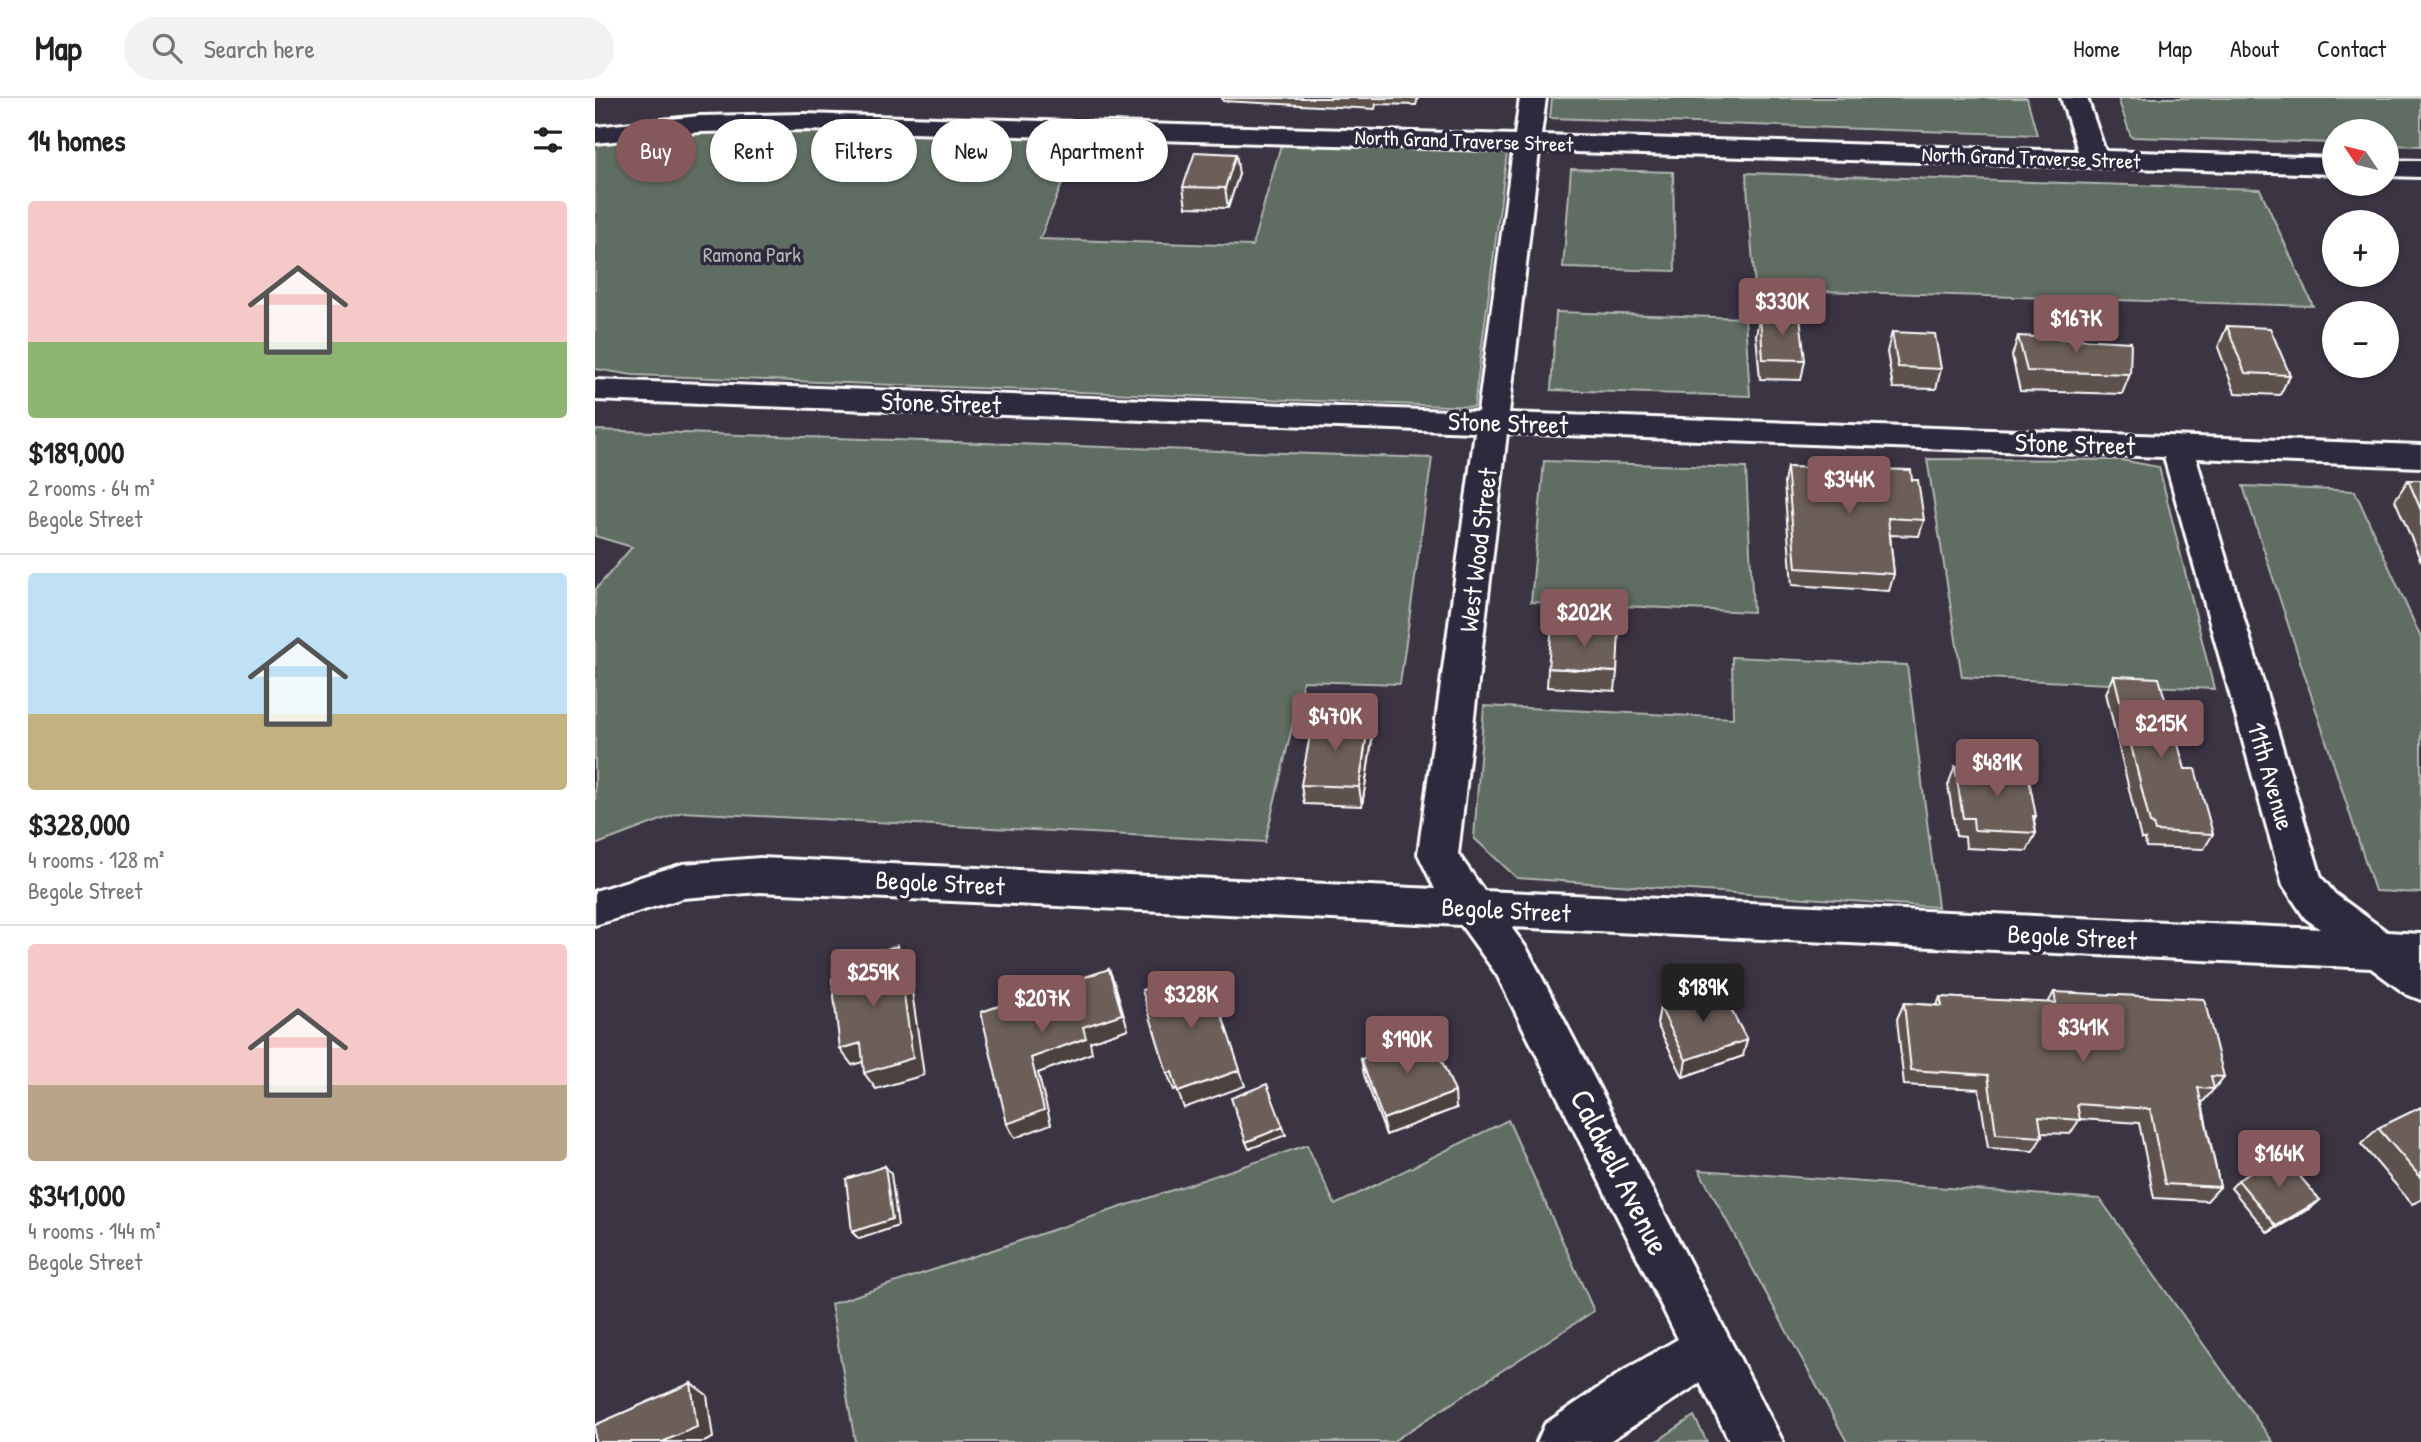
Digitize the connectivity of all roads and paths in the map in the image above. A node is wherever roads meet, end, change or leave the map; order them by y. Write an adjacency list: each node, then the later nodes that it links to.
1 (1533, 98): 8 (street, West Wood Street)
2 (2074, 98): 9 (street)
3 (1019, 102): 4 (street)
4 (1010, 119)
5 (931, 125): 7 (street, North Grand Traverse Street)
6 (1012, 127): 8 (street, North Grand Traverse Street)
7 (595, 135)
8 (1528, 143): 9 (street, North Grand Traverse Street); 14 (street, West Wood Street)
9 (2094, 159): 10 (street, North Grand Traverse Street)
10 (2322, 166)
11 (2399, 168): 12 (street)
12 (2421, 169)
13 (595, 390): 14 (street, Stone Street)
14 (1495, 423): 15 (street, Stone Street); 18 (street, West Wood Street)
15 (2177, 447): 16 (street, Stone Street); 19 (street, 11th Avenue)
16 (2421, 456)
17 (595, 908): 18 (street, Begole Street)
18 (1473, 908): 19 (street, Begole Street); 21 (street, Caldwell Avenue)
19 (2401, 951): 20 (street, 11th Avenue)
20 (2421, 981)
21 (1710, 1349): 22 (street); 23 (street, Caldwell Avenue)
22 (1563, 1442)
23 (1757, 1442)

